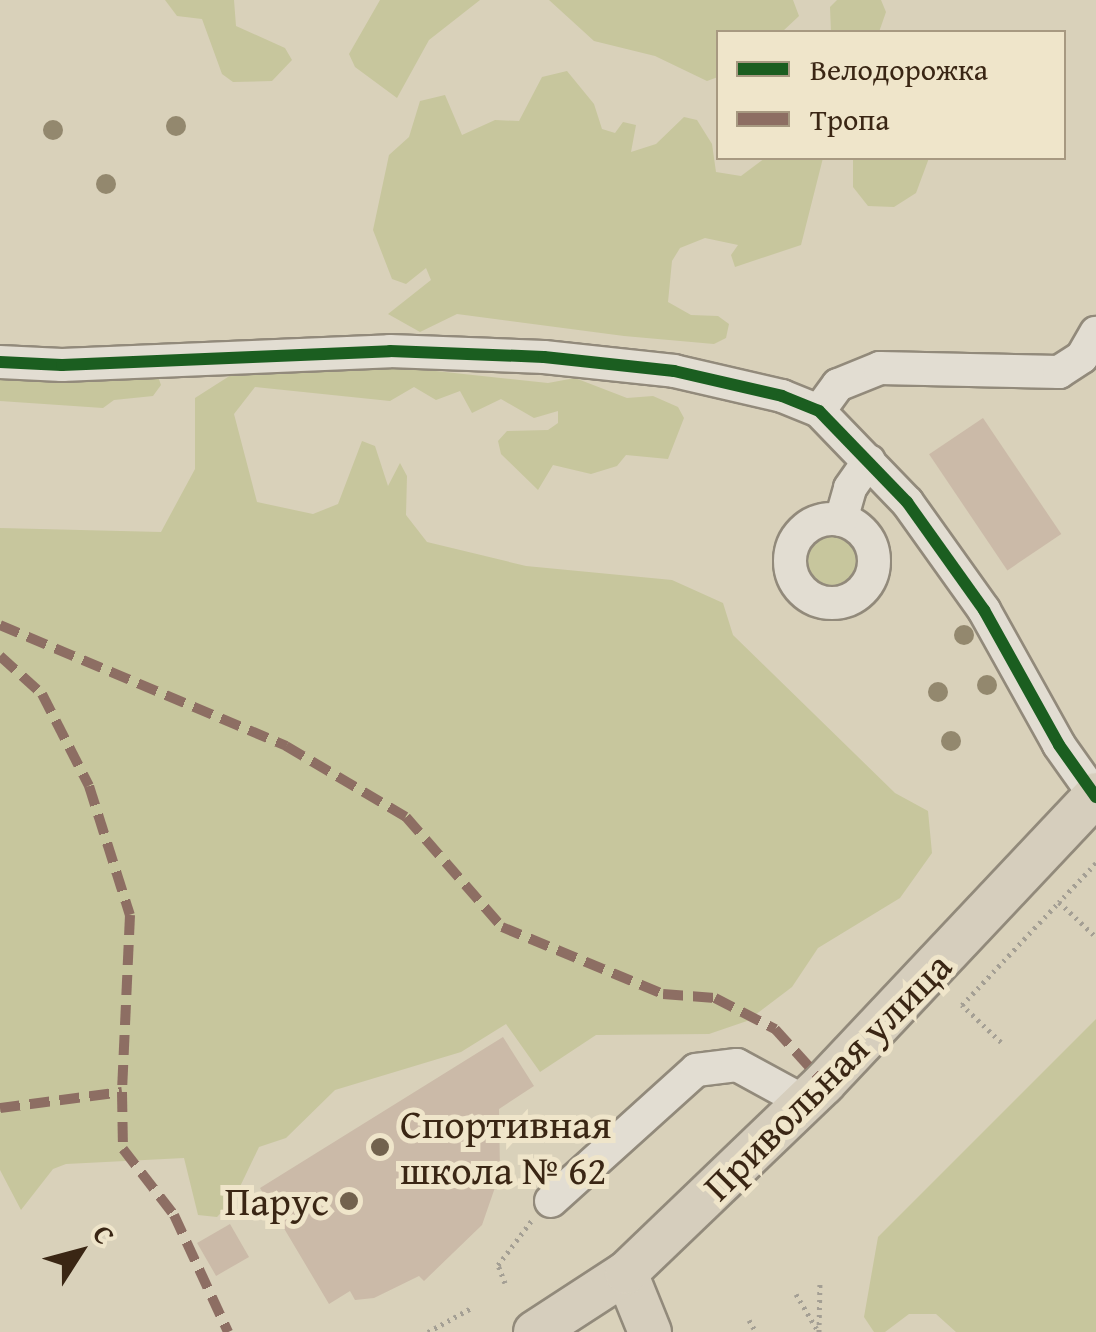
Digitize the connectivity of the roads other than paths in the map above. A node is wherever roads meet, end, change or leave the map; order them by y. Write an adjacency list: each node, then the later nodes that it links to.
1 (1096, 332): 3 (street)
2 (0, 362): 3 (street)
3 (819, 411): 4 (street)
4 (869, 461): 5 (street); 6 (street)
5 (841, 520)
6 (1096, 796): 7 (main road, Привольная улица)
7 (805, 1102): 8 (street); 9 (main road, Привольная улица)
8 (551, 1201)
9 (626, 1273): 10 (main road, Привольная улица); 11 (main road)
10 (535, 1332)
11 (650, 1332)

